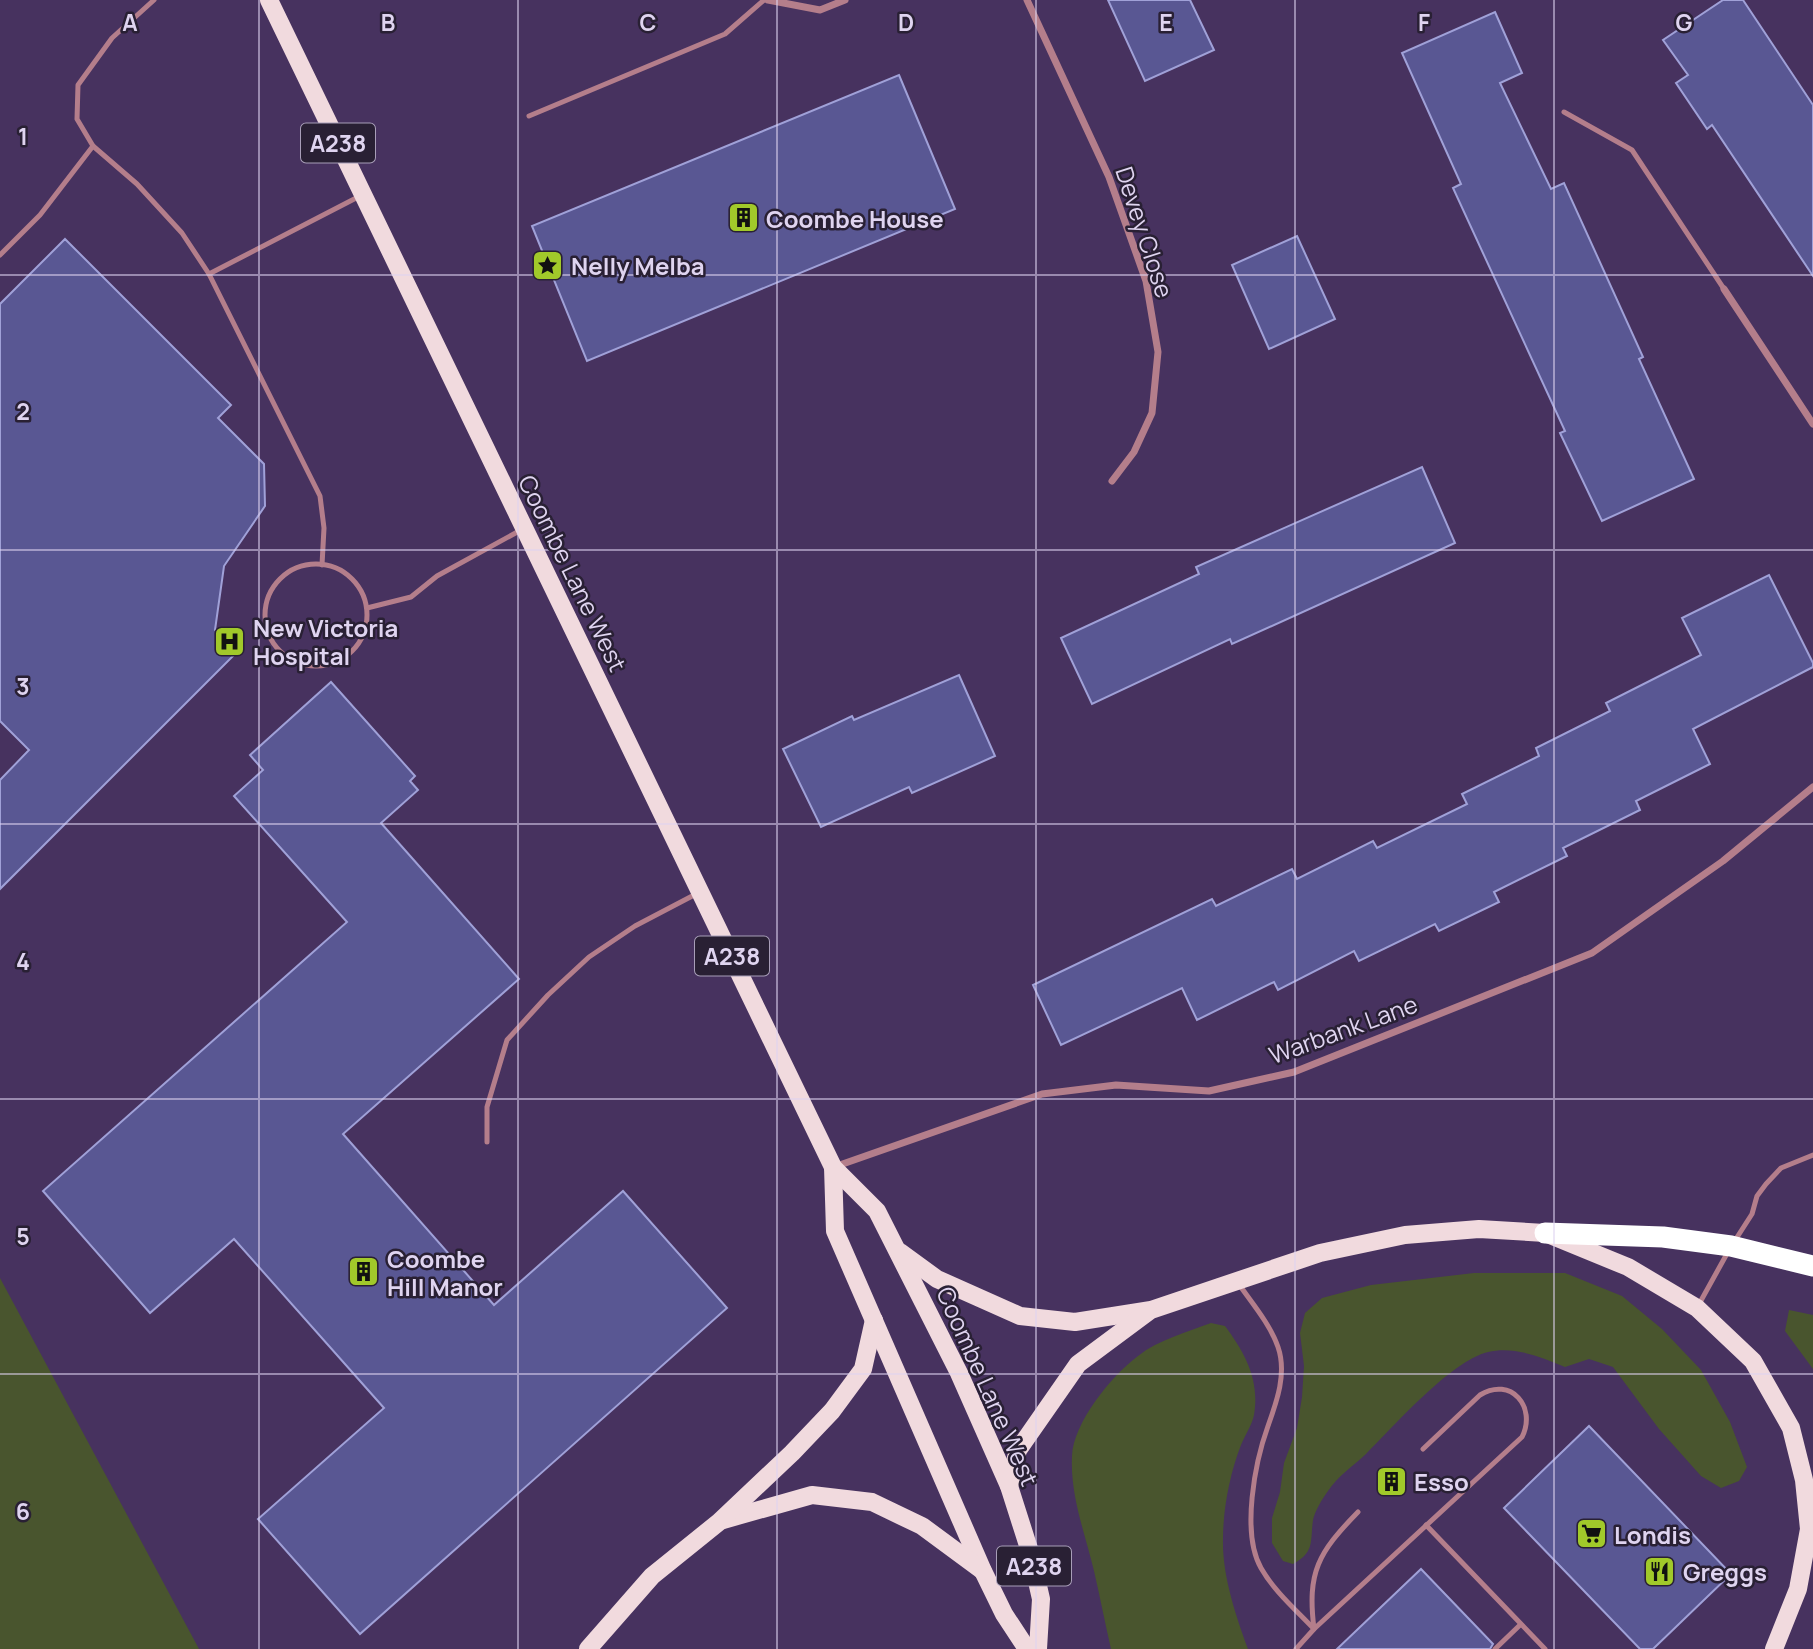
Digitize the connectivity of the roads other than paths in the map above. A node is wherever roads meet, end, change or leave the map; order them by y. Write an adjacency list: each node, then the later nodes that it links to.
1 (154, 0): 8 (lane)
2 (269, 0): 9 (main road, Coombe Lane West / A238)
3 (766, 0): 4 (street); 7 (lane)
4 (845, 0)
5 (1027, 0): 14 (street, Devey Close)
6 (1564, 112): 12 (lane)
7 (529, 116)
8 (93, 146): 10 (lane); 11 (lane)
9 (363, 194): 11 (lane); 15 (main road, Coombe Lane West / A238)
10 (0, 255)
11 (209, 274): 16 (lane)
12 (1724, 289): 13 (street)
13 (1813, 424)
14 (1112, 481)
15 (524, 528): 17 (lane); 19 (main road, Coombe Lane West / A238)
16 (322, 565): 17 (lane); 17 (lane)
17 (367, 608)
18 (1813, 787): 22 (street, Warbank Lane)
19 (701, 891): 20 (lane); 22 (main road, Coombe Lane West / A238)
20 (487, 1142)
21 (1813, 1155): 24 (lane)
22 (833, 1167): 25 (main road, Coombe Lane West / A238); 30 (main road, Coombe Lane West / A238)
23 (1545, 1233): 24 (highway); 27 (main road); 28 (main road)
24 (1731, 1246): 26 (highway); 28 (lane)
25 (897, 1250): 29 (main road); 32 (main road, Coombe Lane West / A238)
26 (1813, 1266)
27 (1236, 1280): 29 (main road); 38 (lane)
28 (1697, 1308): 45 (main road)
29 (1151, 1310): 32 (main road)
30 (874, 1320): 34 (main road); 36 (main road, Coombe Lane West / A238)
31 (1423, 1449): 35 (lane)
32 (1009, 1486): 41 (main road, Coombe Lane West / A238)
33 (1358, 1512): 38 (lane)
34 (719, 1522): 36 (main road); 39 (main road)
35 (1426, 1525): 37 (lane); 38 (lane)
36 (982, 1571): 40 (main road, Coombe Lane West / A238)
37 (1520, 1625): 43 (lane); 44 (lane)
38 (1314, 1629): 42 (lane)
39 (588, 1649)
40 (1027, 1649)
41 (1038, 1649)
42 (1296, 1649)
43 (1495, 1649)
44 (1545, 1649)
45 (1774, 1649)

